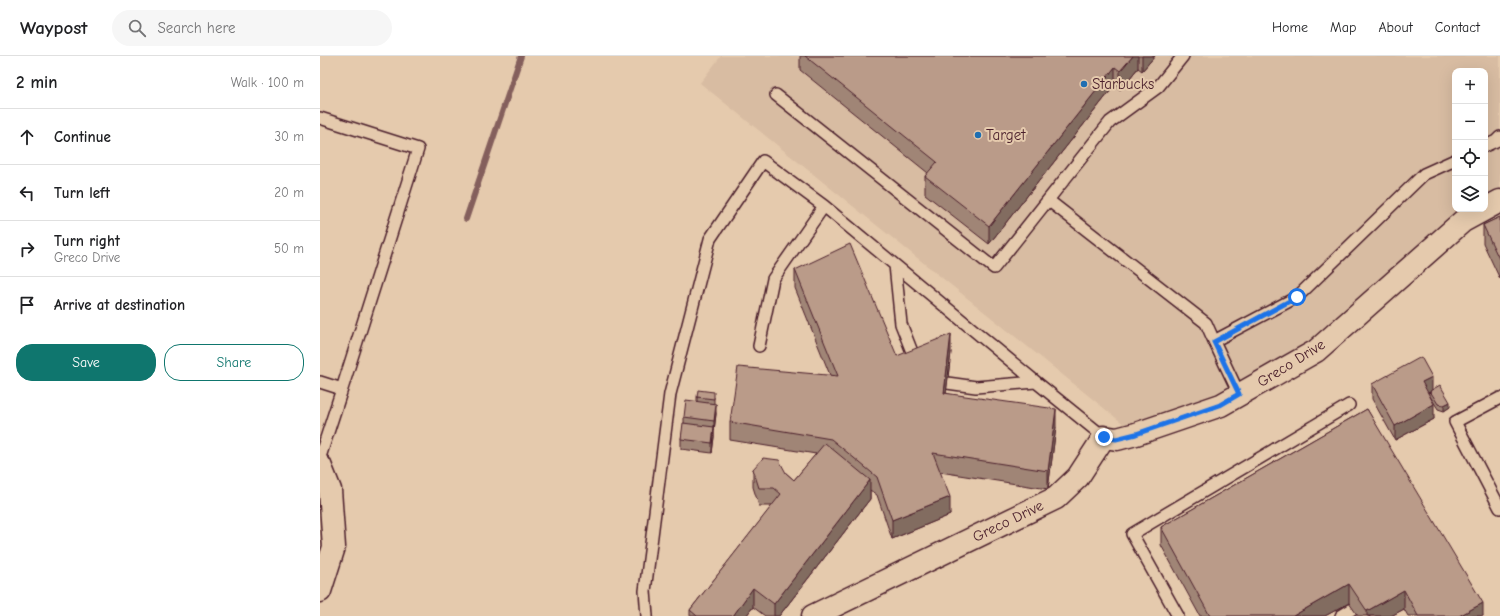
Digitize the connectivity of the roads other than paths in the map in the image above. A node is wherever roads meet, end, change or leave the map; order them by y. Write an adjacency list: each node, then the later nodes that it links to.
1 (1183, 56): 7 (lane)
2 (776, 95): 7 (lane)
3 (320, 118): 17 (lane)
4 (1500, 137): 5 (lane)
5 (1488, 145)
6 (1452, 161): 11 (lane)
7 (1048, 200): 11 (lane)
8 (1500, 201): 18 (street, Greco Drive)
9 (824, 206): 10 (lane); 12 (lane); 26 (lane)
10 (894, 265): 13 (lane); 16 (lane)
11 (1214, 342): 18 (lane)
12 (759, 346)
13 (916, 362)
14 (320, 382): 17 (lane)
15 (940, 382): 16 (lane)
16 (1036, 382): 21 (lane)
17 (342, 389): 22 (lane)
18 (1239, 394): 21 (street, Greco Drive)
19 (1500, 398): 24 (lane)
20 (1349, 405): 28 (lane)
21 (1104, 437): 27 (street, Greco Drive)
22 (320, 457)
23 (320, 465): 25 (street)
24 (1500, 508)
25 (320, 591)
26 (647, 616)
27 (813, 616)
28 (1178, 616)
29 (1341, 616): 30 (lane)
30 (1376, 616)

